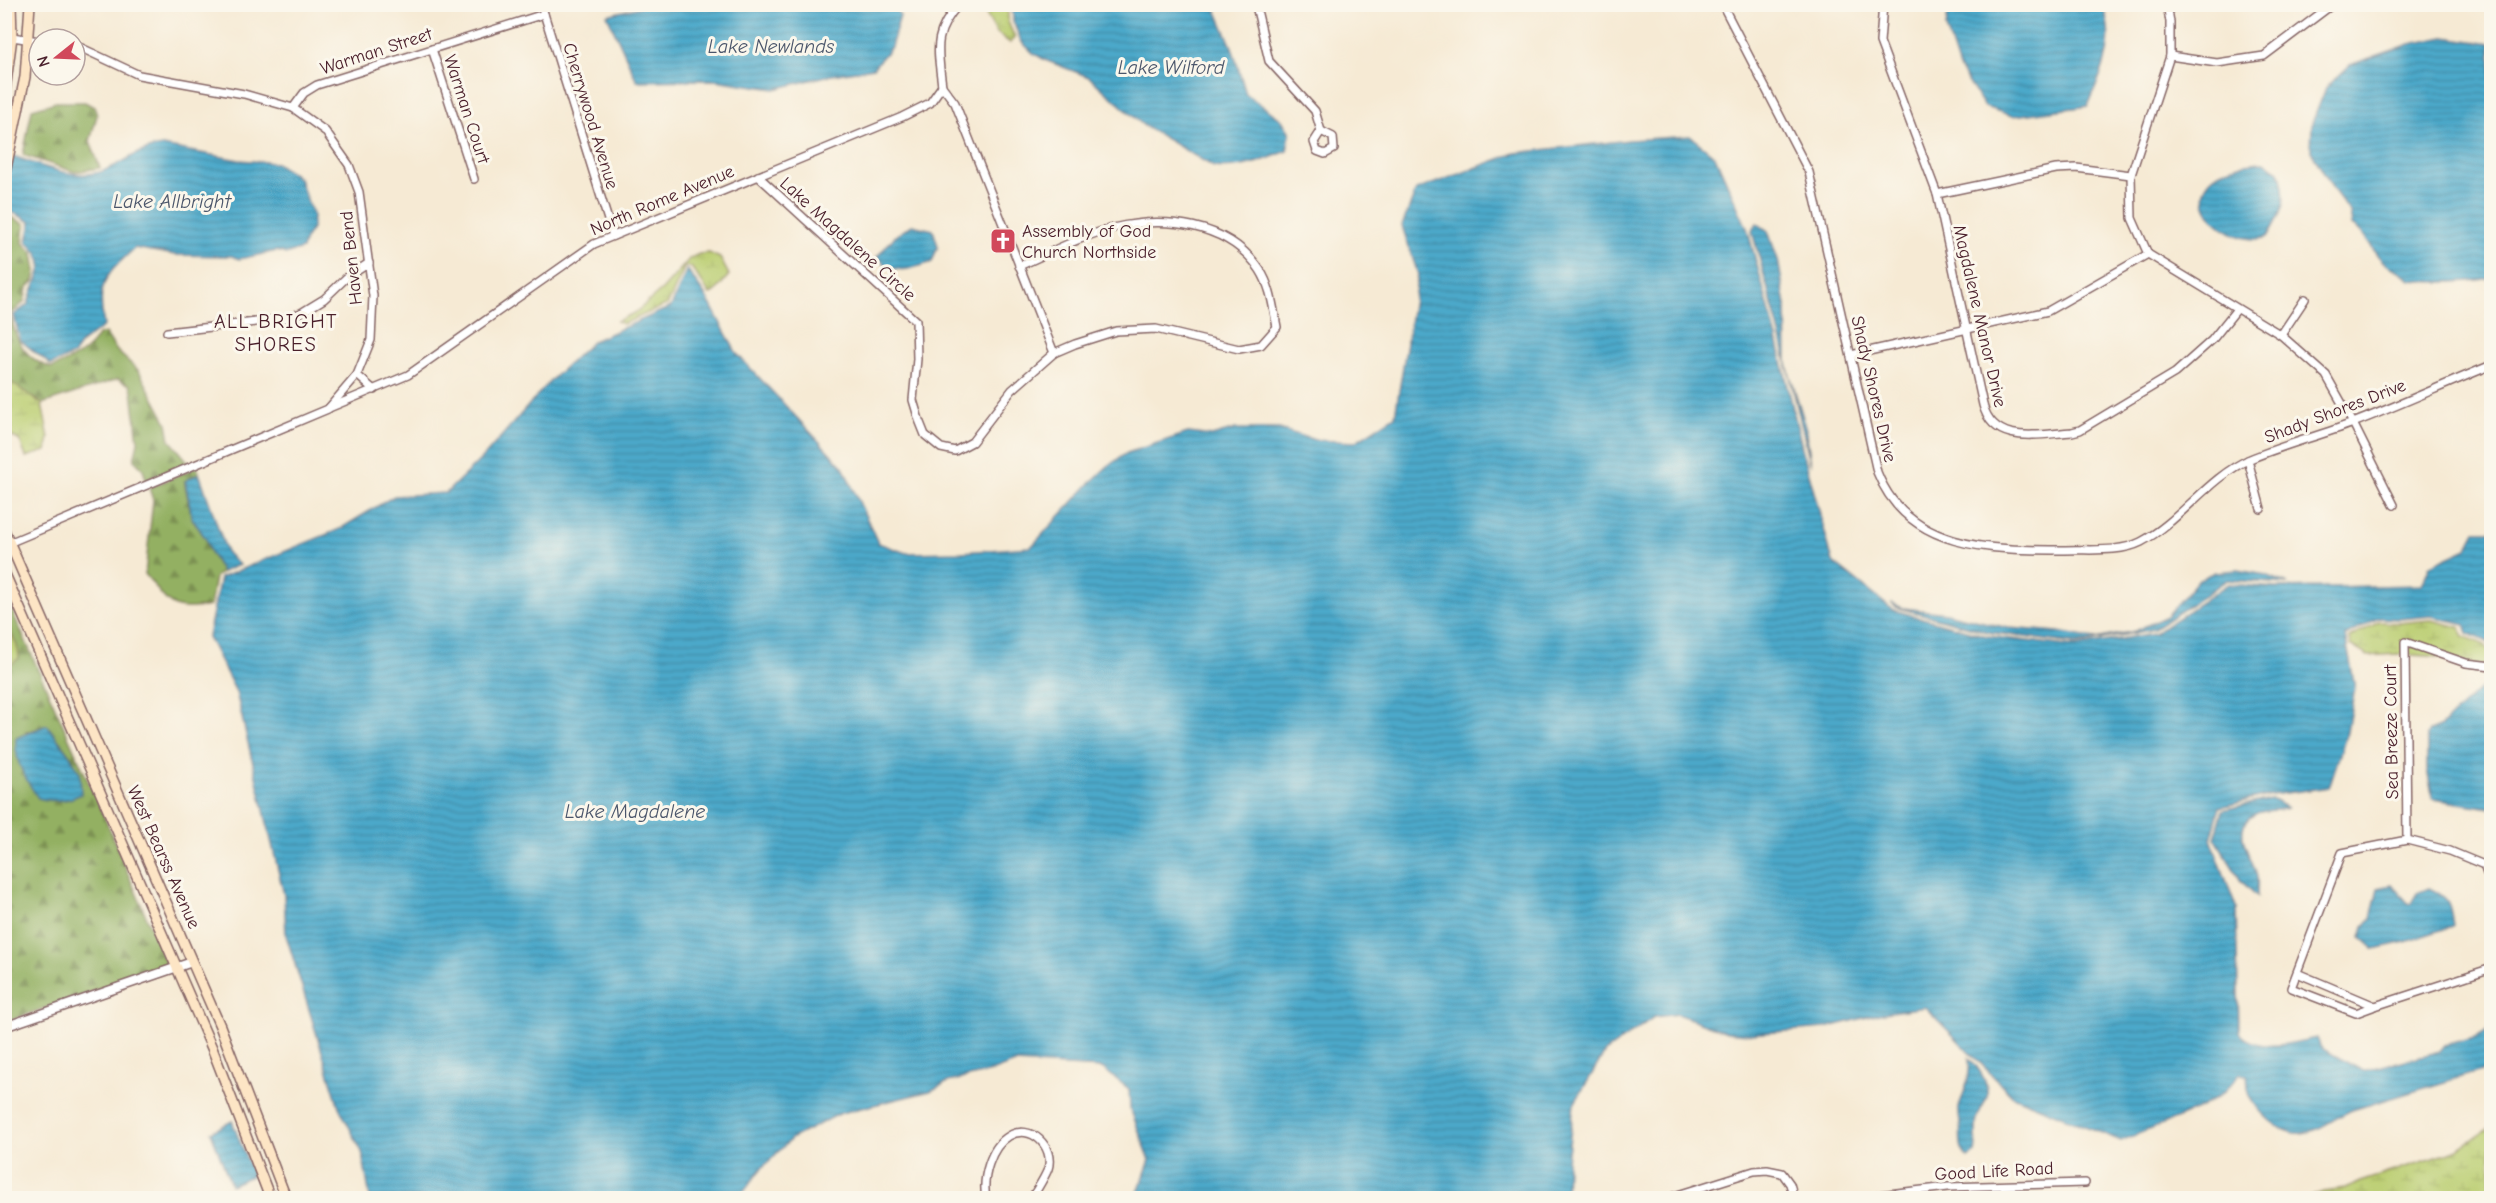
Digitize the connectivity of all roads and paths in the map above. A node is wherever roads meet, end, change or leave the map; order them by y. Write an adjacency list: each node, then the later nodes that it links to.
1 (11, 4): 12 (main road)
2 (30, 4): 11 (main road)
3 (541, 4): 10 (street, Cherrywood Avenue)
4 (959, 4): 18 (street)
5 (1253, 4): 21 (street)
6 (1722, 4): 37 (street, Shady Shores Drive)
7 (1883, 4): 26 (street, Magdalene Manor Drive)
8 (2167, 4): 16 (street)
9 (2333, 4): 16 (street)
10 (544, 14): 14 (street, Warman Street); 27 (street, Cherrywood Avenue)
11 (33, 27)
12 (12, 37): 13 (street); 19 (main road)
13 (27, 39)
14 (432, 49): 20 (street, Warman Street); 25 (street, Warman Court)
15 (87, 51): 20 (street, Haven Bend)
16 (2170, 56): 22 (street)
17 (27, 69): 24 (main road)
18 (942, 86): 23 (street, North Rome Avenue); 30 (street)
19 (4, 99)
20 (293, 108): 29 (street, Haven Bend)
21 (1321, 130)
22 (2131, 175): 26 (street); 28 (street)
23 (758, 176): 27 (street, North Rome Avenue); 36 (street, Lake Magdalene Circle)
24 (4, 177)
25 (474, 179)
26 (1937, 194): 33 (street, Magdalene Manor Drive)
27 (613, 236): 40 (street, North Rome Avenue)
28 (2148, 254): 32 (street); 33 (street)
29 (369, 263): 34 (street); 39 (street, Haven Bend)
30 (1019, 266): 36 (street); 36 (street, Lake Magdalene Circle)
31 (2306, 299): 35 (street)
32 (2237, 309): 33 (street, Magdalene Manor Drive); 35 (street)
33 (1966, 331): 37 (street)
34 (167, 332)
35 (2281, 335): 42 (street)
36 (1054, 352)
37 (1851, 355): 43 (street, Shady Shores Drive)
38 (2492, 365): 42 (street, Shady Shores Drive)
39 (357, 375): 40 (street); 41 (street, Haven Bend)
40 (374, 390): 41 (street, North Rome Avenue)
41 (328, 409): 47 (street, Haven Bend)
42 (2353, 423): 43 (street, Shady Shores Drive); 44 (street)
43 (2248, 460): 45 (street)
44 (2394, 505)
45 (2261, 509)
46 (4, 531): 47 (main road, West Bearss Avenue)
47 (6, 543): 53 (main road, West Bearss Avenue)
48 (4, 572): 54 (main road, West Bearss Avenue)
49 (2492, 666): 50 (street, Sea Breeze Court)
50 (2407, 840): 51 (street); 56 (street)
51 (2488, 864): 52 (street)
52 (2492, 888)
53 (192, 962): 54 (street); 61 (main road, West Bearss Avenue)
54 (178, 967): 58 (street); 60 (main road, West Bearss Avenue)
55 (2492, 968): 57 (street)
56 (2297, 973): 57 (street); 57 (street)
57 (2375, 1006)
58 (4, 1027)
59 (2085, 1183): 66 (street, Good Life Road)
60 (270, 1198)
61 (286, 1198)
62 (986, 1198): 63 (street)
63 (1032, 1198)
64 (1668, 1198): 65 (street)
65 (1794, 1198)
66 (1870, 1198)

